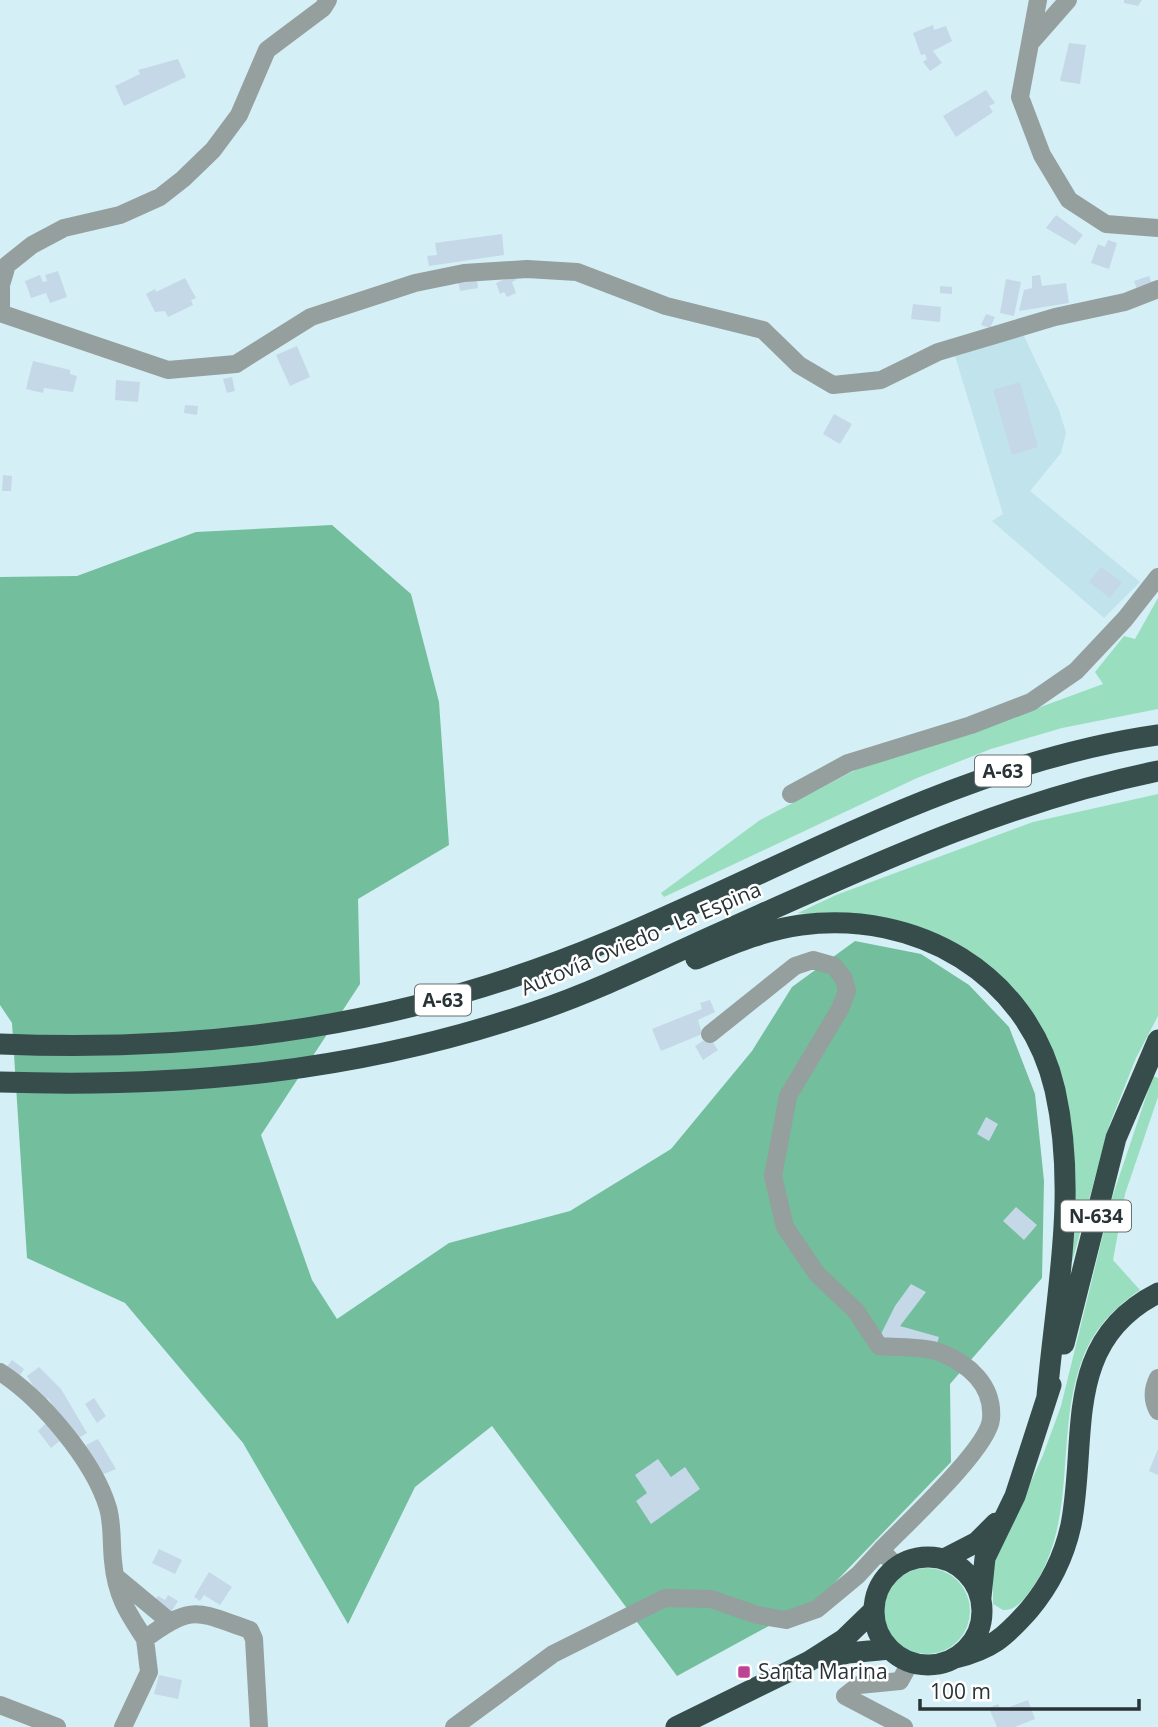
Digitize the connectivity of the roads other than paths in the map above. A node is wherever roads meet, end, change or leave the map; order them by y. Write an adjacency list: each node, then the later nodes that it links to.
1 (328, 0): 7 (street)
2 (1038, 0): 4 (street)
3 (1068, 0): 4 (street)
4 (1032, 40): 5 (street)
5 (1158, 228)
6 (1158, 289): 7 (street)
7 (0, 313)
8 (1158, 577): 12 (street)
9 (1158, 722): 13 (highway)
10 (1158, 735): 13 (highway, Autovía Oviedo - La Espina / A-63)
11 (1158, 771): 14 (highway, Autovía Oviedo - La Espina / A-63)
12 (791, 794)
13 (855, 829): 17 (highway, Autovía Oviedo - La Espina / A-63)
14 (535, 1012): 18 (highway, Autovía Oviedo - La Espina / A-63); 22 (highway)
15 (710, 1034): 25 (street)
16 (1158, 1040): 22 (highway, N-634)
17 (0, 1044)
18 (0, 1082)
19 (1158, 1293): 30 (highway)
20 (0, 1372): 27 (street)
21 (1158, 1378): 23 (street)
22 (1047, 1396): 24 (highway, N-634)
23 (1158, 1411)
24 (1002, 1517): 26 (highway, N-634); 28 (highway, N-634)
25 (888, 1558): 26 (highway, N-634); 29 (highway); 41 (street)
26 (944, 1559): 28 (highway)
27 (116, 1577): 31 (street); 32 (street)
28 (982, 1604): 30 (highway); 34 (highway, N-634)
29 (874, 1610): 33 (highway); 35 (highway)
30 (1024, 1615): 34 (highway)
31 (169, 1621): 32 (street); 40 (street)
32 (145, 1639): 39 (street)
33 (890, 1649): 35 (highway); 36 (highway)
34 (955, 1658): 36 (highway)
35 (808, 1662): 42 (highway)
36 (910, 1663): 43 (street)
37 (0, 1705): 38 (street)
38 (57, 1727)
39 (123, 1727)
40 (259, 1727)
41 (454, 1727)
42 (676, 1727)
43 (904, 1727)

